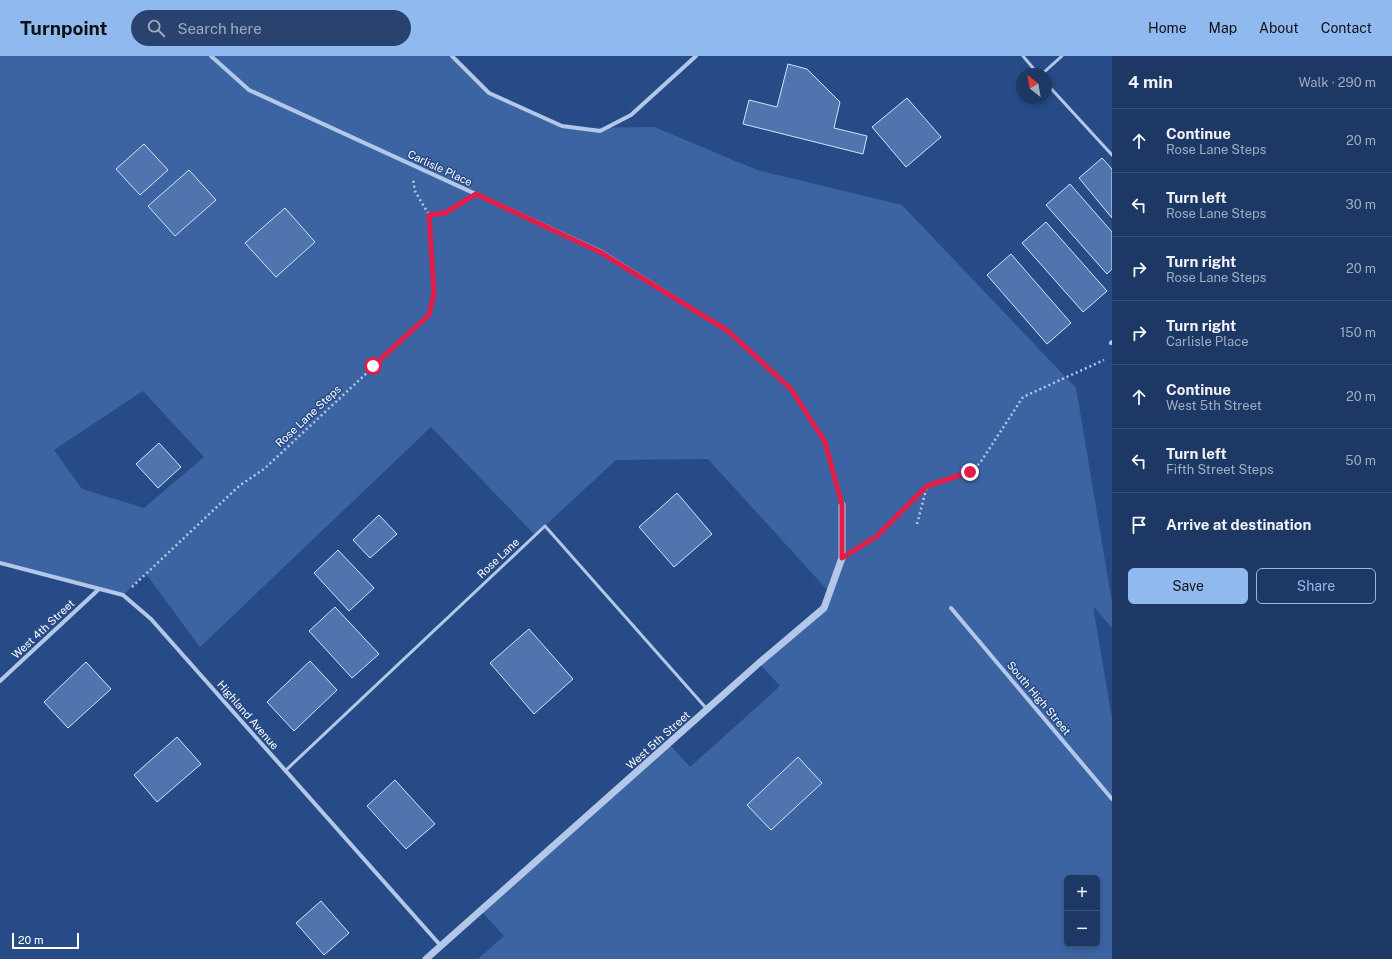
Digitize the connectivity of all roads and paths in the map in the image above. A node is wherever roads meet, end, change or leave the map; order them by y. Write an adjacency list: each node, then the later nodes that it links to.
1 (211, 56): 10 (street, Carlisle Place)
2 (452, 56): 3 (street)
3 (696, 56)
4 (1022, 56): 6 (lane)
5 (1062, 56): 7 (lane)
6 (1033, 68)
7 (1049, 68)
8 (1052, 89): 9 (lane)
9 (1112, 155)
10 (412, 165): 11 (street, Carlisle Place); 12 (path, Rose Lane Steps)
11 (476, 194): 12 (path); 15 (street, Carlisle Place)
12 (429, 215): 20 (path, Rose Lane Steps)
13 (1104, 360): 14 (path)
14 (927, 486): 16 (path); 17 (path)
15 (842, 505): 17 (street, West 5th Street)
16 (917, 524)
17 (842, 558): 23 (street, West 5th Street)
18 (0, 563): 19 (street, Highland Avenue)
19 (98, 590): 20 (street, Highland Avenue); 22 (street, West 4th Street)
20 (123, 595): 24 (street, Highland Avenue)
21 (951, 608): 25 (street, South High Street)
22 (0, 681)
23 (708, 710): 24 (lane, Rose Lane); 26 (street, West 5th Street)
24 (285, 771): 26 (street, Highland Avenue)
25 (1112, 799)
26 (441, 946): 27 (street, West 5th Street)
27 (426, 959)

